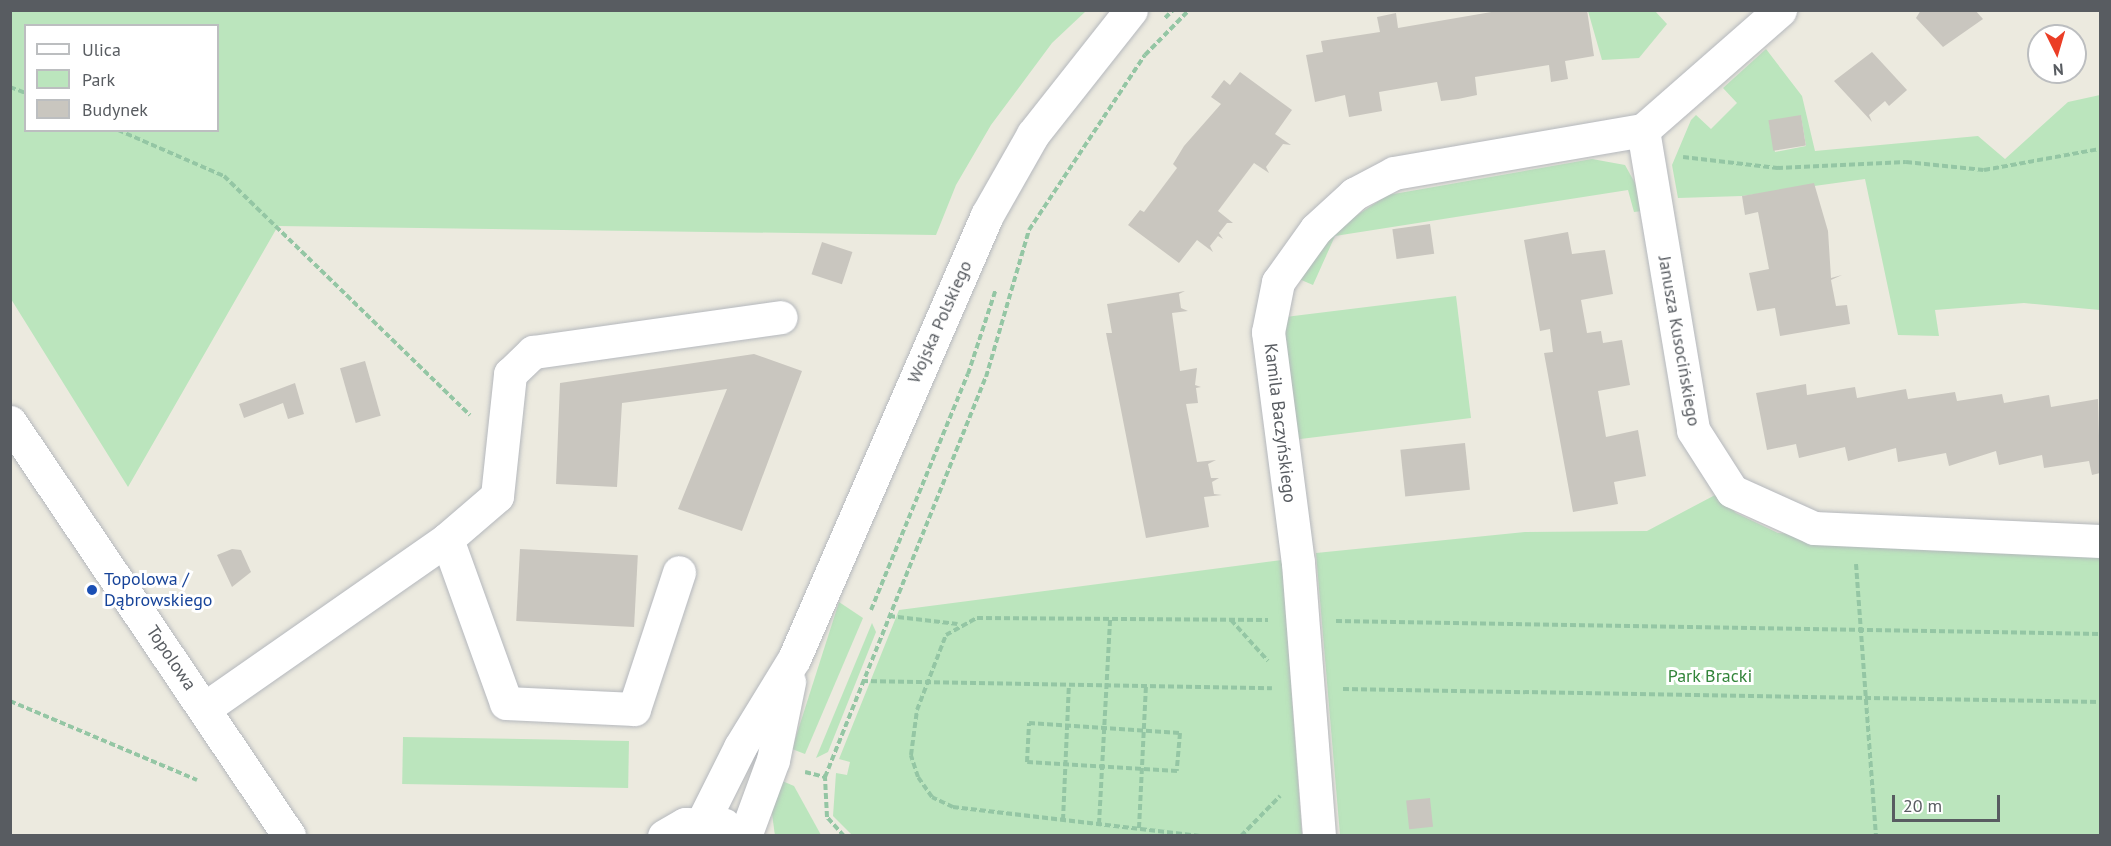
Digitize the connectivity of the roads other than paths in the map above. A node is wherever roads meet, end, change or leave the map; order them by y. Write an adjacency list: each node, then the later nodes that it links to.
1 (1780, 10): 3 (street)
2 (1145, 17): 9 (street, Wojska Polskiego)
3 (1645, 141): 7 (street, Janusza Kusocińskiego); 15 (street, Kamila Baczyńskiego)
4 (782, 317): 6 (street)
5 (10, 422): 10 (street, Topolowa)
6 (447, 539): 8 (street); 10 (street)
7 (2100, 541)
8 (679, 572)
9 (794, 659): 11 (street); 14 (street)
10 (205, 708): 12 (street, Topolowa)
11 (703, 821): 13 (street); 14 (street)
12 (289, 836)
13 (664, 836)
14 (744, 836)
15 (1319, 836)

